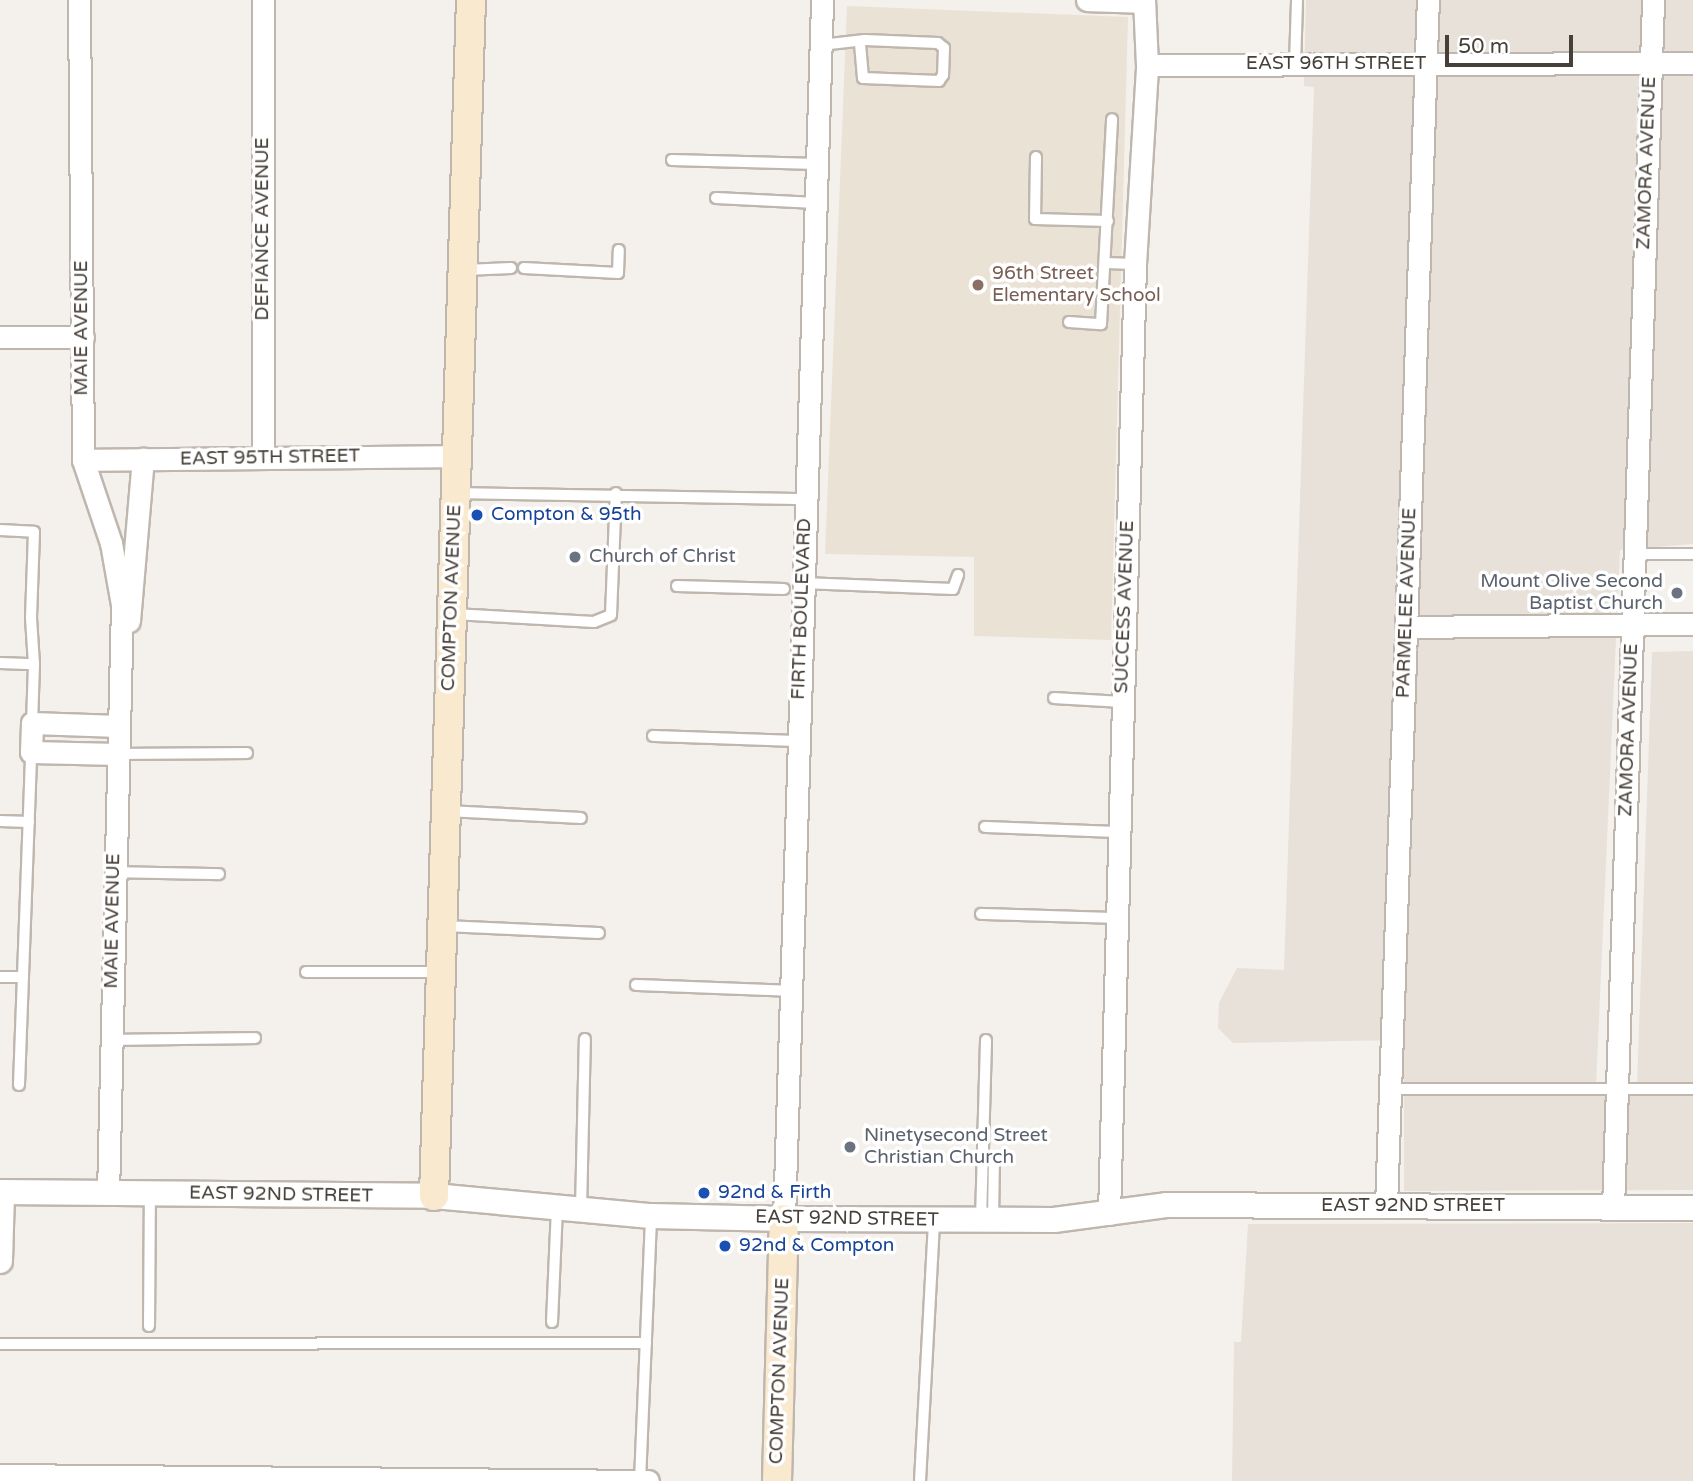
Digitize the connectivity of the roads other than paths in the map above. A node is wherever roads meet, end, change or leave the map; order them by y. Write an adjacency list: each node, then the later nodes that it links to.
1 (79, 0): 32 (street, MAIE AVENUE)
2 (264, 0): 34 (street, DEFIANCE AVENUE)
3 (471, 0): 29 (main road, COMPTON AVENUE)
4 (822, 0): 11 (street, FIRTH BOULEVARD)
5 (1087, 0): 9 (street)
6 (1297, 0): 16 (lane)
7 (1428, 0): 14 (street, PARMELEE AVENUE)
8 (1653, 0): 12 (street, ZAMORA AVENUE)
9 (1144, 1): 15 (street, SUCCESS AVENUE)
10 (860, 43): 10 (lane); 11 (lane)
11 (821, 45): 20 (street, FIRTH BOULEVARD)
12 (1651, 63): 13 (street, EAST 96TH STREET); 14 (street, EAST 96TH STREET); 41 (street, ZAMORA AVENUE)
13 (1693, 63)
14 (1426, 64): 16 (street, EAST 96TH STREET); 49 (street, PARMELEE AVENUE)
15 (1147, 65): 16 (street, EAST 96TH STREET); 26 (street, SUCCESS AVENUE)
16 (1295, 65)
17 (1112, 119): 23 (lane)
18 (1036, 157): 23 (lane)
19 (672, 160): 20 (lane)
20 (817, 164): 22 (street, FIRTH BOULEVARD)
21 (716, 198): 22 (lane)
22 (816, 203): 39 (street, FIRTH BOULEVARD)
23 (1108, 221): 25 (lane)
24 (619, 250): 28 (lane)
25 (1105, 263): 26 (lane); 30 (lane)
26 (1135, 264): 54 (street, SUCCESS AVENUE)
27 (511, 268): 29 (lane)
28 (524, 268)
29 (462, 270): 33 (main road, COMPTON AVENUE)
30 (1069, 322)
31 (0, 337): 32 (street)
32 (83, 337): 36 (street, MAIE AVENUE)
33 (457, 456): 34 (street, EAST 95TH STREET); 38 (main road, COMPTON AVENUE)
34 (264, 458): 35 (street, EAST 95TH STREET)
35 (144, 459): 36 (street, EAST 95TH STREET); 50 (street, MAIE AVENUE)
36 (83, 460): 50 (street, MAIE AVENUE)
37 (616, 493): 38 (lane); 39 (lane); 46 (lane)
38 (455, 494): 46 (main road, COMPTON AVENUE)
39 (806, 499): 45 (street, FIRTH BOULEVARD)
40 (0, 530): 52 (lane)
41 (1634, 554): 42 (lane); 48 (street, ZAMORA AVENUE)
42 (1693, 554)
43 (958, 575): 45 (lane)
44 (677, 586): 45 (lane)
45 (797, 588): 58 (street, FIRTH BOULEVARD)
46 (451, 614): 62 (main road, COMPTON AVENUE)
47 (1693, 624): 48 (street)
48 (1632, 625): 49 (street); 86 (street, ZAMORA AVENUE)
49 (1406, 627): 85 (street, PARMELEE AVENUE)
50 (121, 650): 56 (street, MAIE AVENUE)
51 (0, 663): 52 (lane)
52 (34, 664): 55 (lane)
53 (1054, 698): 54 (lane)
54 (1122, 702): 67 (street, SUCCESS AVENUE)
55 (32, 723): 56 (street); 59 (street)
56 (119, 726): 61 (street, MAIE AVENUE)
57 (653, 736): 58 (lane)
58 (798, 741): 79 (street, FIRTH BOULEVARD)
59 (32, 752): 61 (street); 65 (lane)
60 (247, 753): 61 (lane)
61 (118, 754): 68 (street, MAIE AVENUE)
62 (445, 811): 63 (lane); 72 (main road, COMPTON AVENUE)
63 (580, 818)
64 (0, 821): 65 (lane)
65 (29, 822): 77 (lane)
66 (985, 827): 67 (lane)
67 (1118, 832): 71 (street, SUCCESS AVENUE)
68 (113, 872): 69 (lane); 82 (street, MAIE AVENUE)
69 (219, 874)
70 (981, 914): 71 (lane)
71 (1115, 918): 97 (street, SUCCESS AVENUE)
72 (441, 926): 73 (lane); 75 (main road, COMPTON AVENUE)
73 (599, 933)
74 (306, 971): 75 (lane)
75 (439, 971): 92 (main road, COMPTON AVENUE)
76 (0, 977): 77 (lane)
77 (23, 978): 84 (lane)
78 (636, 985): 79 (lane)
79 (790, 990): 99 (street, FIRTH BOULEVARD)
80 (254, 1038): 82 (lane)
81 (584, 1039): 94 (lane)
82 (111, 1040): 90 (street, MAIE AVENUE)
83 (986, 1040): 101 (lane)
84 (19, 1085)
85 (1390, 1089): 86 (lane); 93 (street, PARMELEE AVENUE)
86 (1617, 1089): 87 (lane); 95 (street, ZAMORA AVENUE)
87 (1693, 1089)
88 (994, 1159): 101 (lane)
89 (1, 1192): 90 (street, EAST 92ND STREET); 102 (street)
90 (108, 1193): 91 (street, EAST 92ND STREET)
91 (150, 1193): 92 (street, EAST 92ND STREET); 104 (lane)
92 (434, 1196): 94 (street, EAST 92ND STREET)
93 (1386, 1206): 95 (street, EAST 92ND STREET); 97 (street, EAST 92ND STREET)
94 (569, 1208): 98 (street, EAST 92ND STREET); 103 (lane)
95 (1613, 1208): 96 (street, EAST 92ND STREET)
96 (1693, 1208)
97 (1110, 1214): 101 (street, EAST 92ND STREET)
98 (651, 1216): 99 (street, EAST 92ND STREET); 105 (lane)
99 (784, 1219): 100 (street, EAST 92ND STREET); 110 (main road, COMPTON AVENUE)
100 (934, 1220): 101 (street, EAST 92ND STREET); 111 (lane)
101 (987, 1220)
102 (0, 1262)
103 (552, 1322)
104 (149, 1326)
105 (646, 1343): 106 (lane); 108 (lane)
106 (0, 1344)
107 (0, 1475): 108 (street)
108 (640, 1481): 109 (street)
109 (648, 1481)
110 (777, 1481)
111 (920, 1481)

